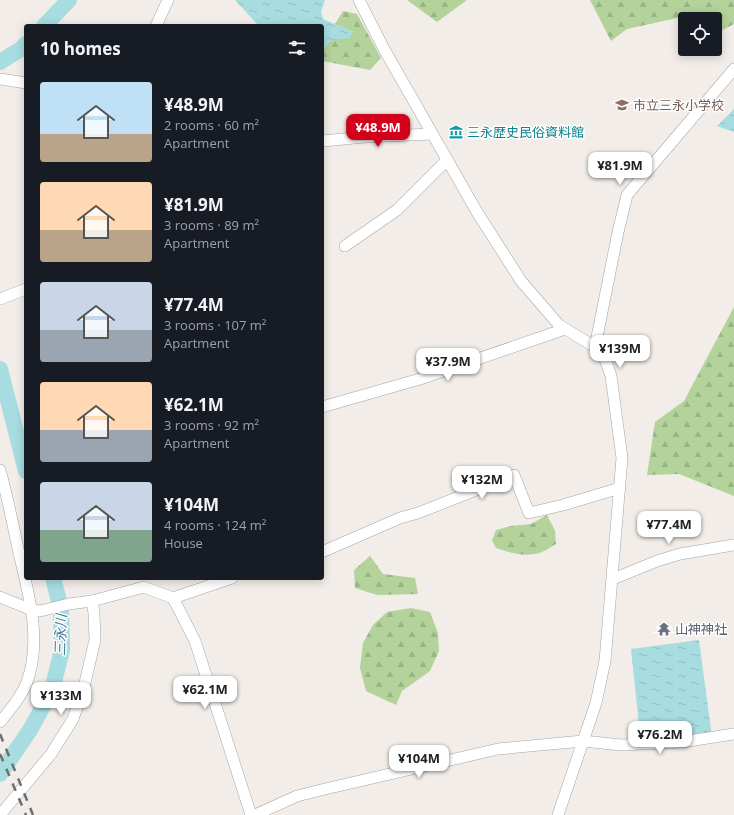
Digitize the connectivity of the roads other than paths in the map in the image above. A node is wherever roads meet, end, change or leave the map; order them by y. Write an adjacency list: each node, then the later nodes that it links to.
1 (168, 0): 3 (street)
2 (359, 0): 7 (street)
3 (157, 24)
4 (734, 69): 14 (street)
5 (0, 79): 6 (street)
6 (24, 84)
7 (432, 134): 8 (street); 9 (street)
8 (324, 141)
9 (447, 160): 10 (street); 13 (street)
10 (345, 246)
11 (24, 290): 12 (street)
12 (4, 298)
13 (565, 329): 14 (street); 15 (street)
14 (595, 347): 17 (street)
15 (324, 406)
16 (0, 470): 20 (street)
17 (620, 488): 19 (street); 21 (street)
18 (734, 545): 21 (street)
19 (324, 551)
20 (24, 563)
21 (613, 579): 30 (street)
22 (28, 580): 27 (street)
23 (226, 580): 25 (street)
24 (0, 597): 27 (street)
25 (173, 598): 26 (street); 32 (street)
26 (89, 601): 27 (street); 31 (street)
27 (36, 611): 28 (street)
28 (0, 722)
29 (734, 734): 30 (street)
30 (583, 741): 33 (street); 34 (street)
31 (0, 815)
32 (251, 815)
33 (255, 815)
34 (558, 815)

